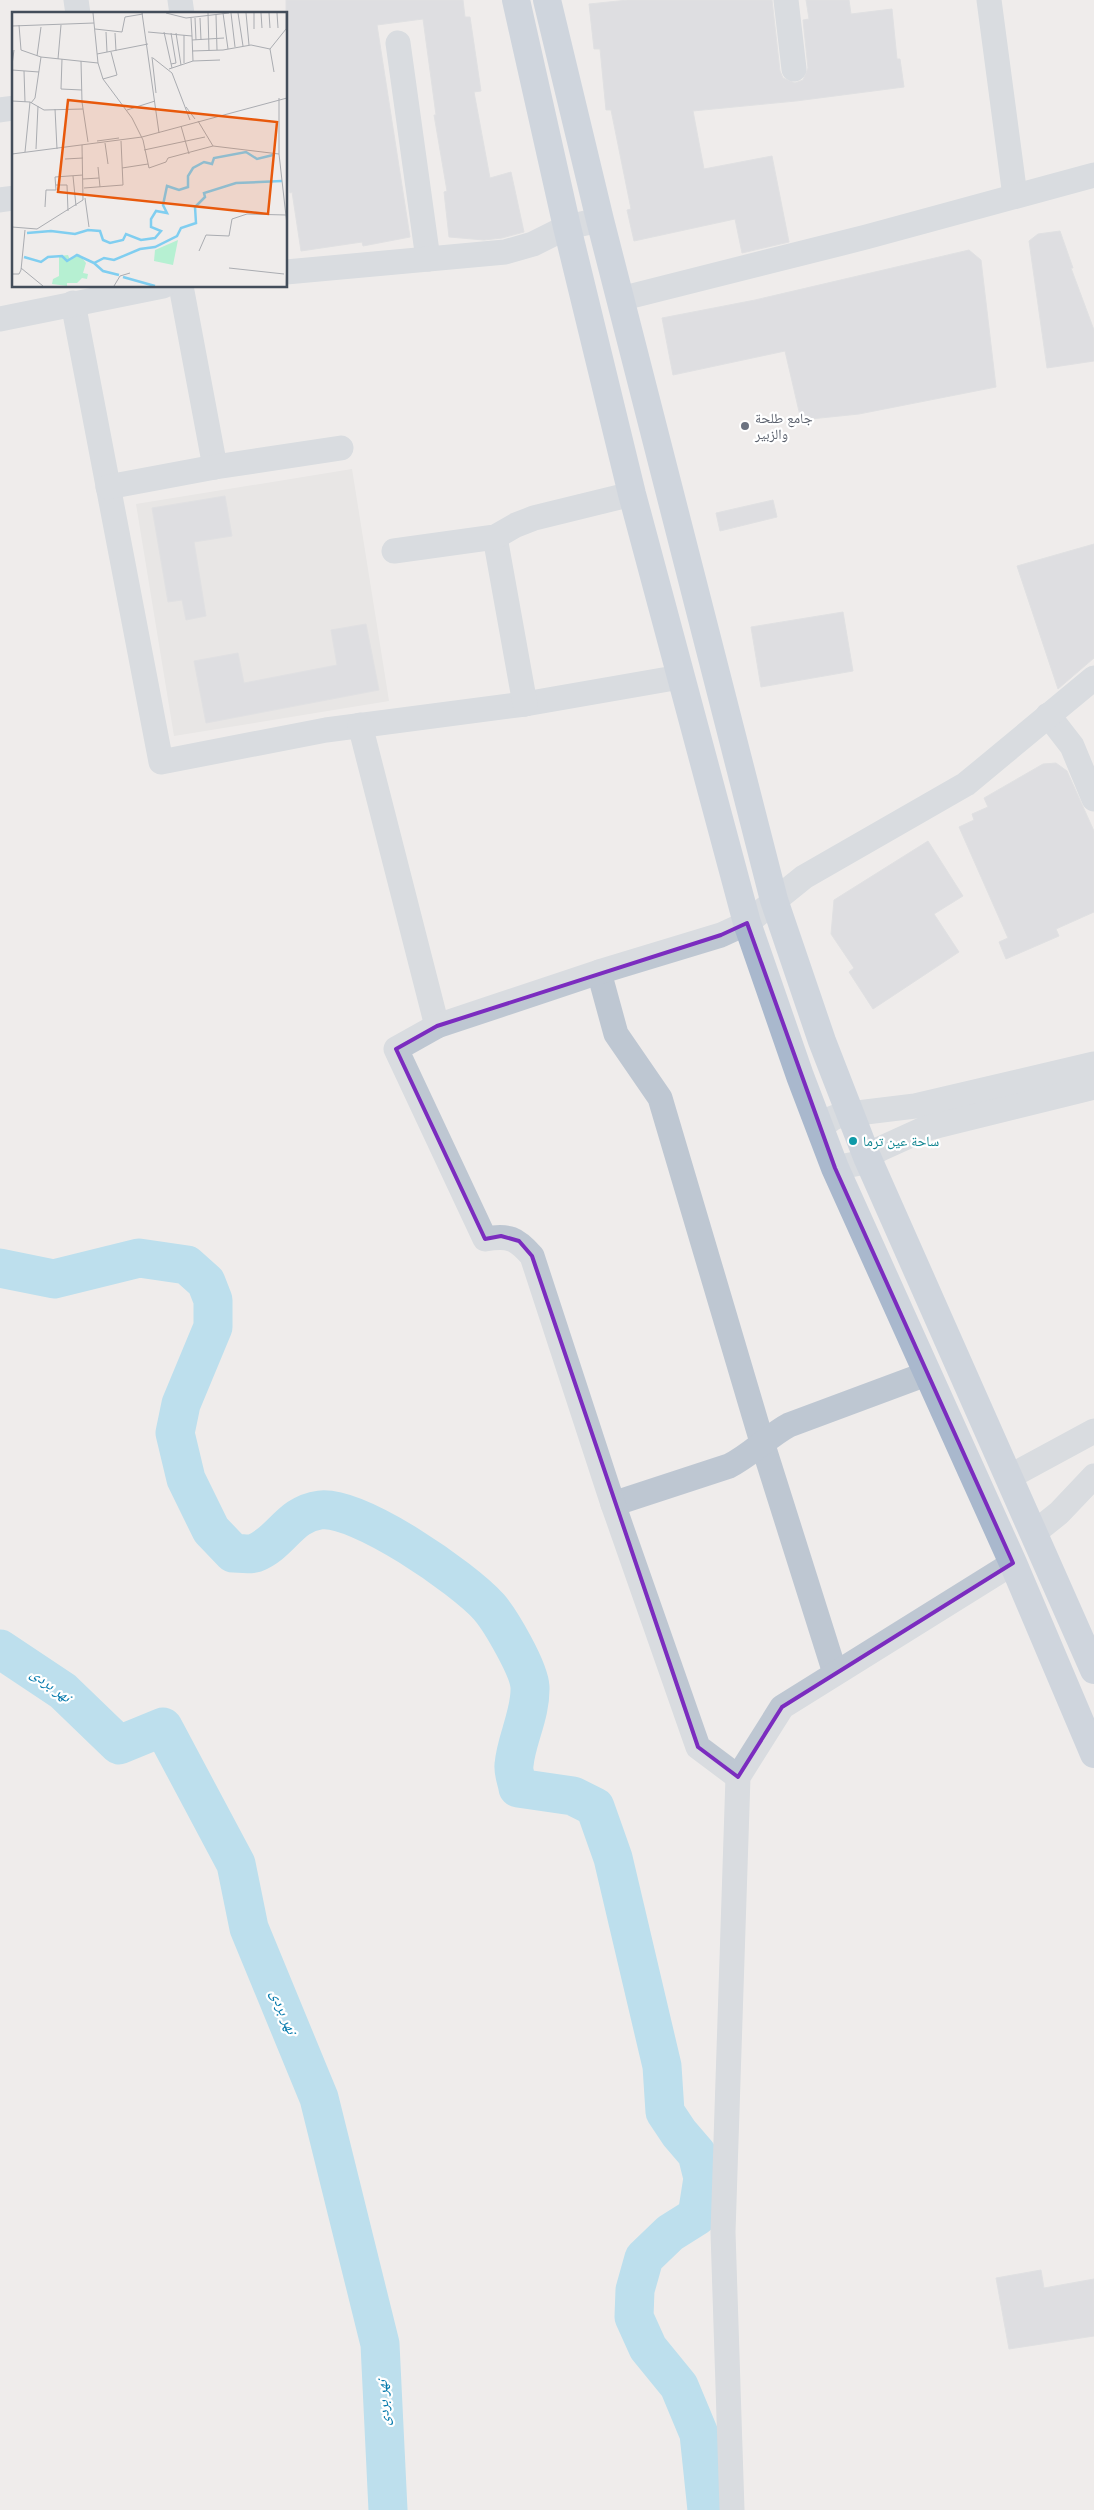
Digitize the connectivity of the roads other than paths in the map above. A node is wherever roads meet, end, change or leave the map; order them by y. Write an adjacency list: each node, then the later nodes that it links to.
1 (516, 0): 10 (main road)
2 (547, 0): 9 (main road)
3 (786, 0): 6 (street)
4 (989, 0): 8 (street)
5 (398, 43): 11 (street)
6 (794, 68)
7 (1094, 175): 8 (street)
8 (1015, 196): 15 (street)
9 (600, 220): 10 (street); 15 (main road)
10 (567, 227): 11 (street); 21 (main road)
11 (428, 259): 12 (street)
12 (288, 272)
13 (153, 288): 16 (street)
14 (181, 288): 19 (street)
15 (620, 299): 30 (main road)
16 (74, 303): 17 (street); 20 (street)
17 (0, 319)
18 (341, 448): 19 (street)
19 (215, 466): 20 (street)
20 (108, 487): 28 (street)
21 (632, 494): 22 (street); 24 (main road)
22 (495, 537): 23 (street); 26 (street)
23 (394, 551)
24 (680, 677): 26 (street); 31 (main road)
25 (1094, 678): 27 (street)
26 (525, 704): 28 (street)
27 (1048, 715): 29 (street); 30 (street)
28 (360, 725): 33 (street)
29 (1094, 799)
30 (774, 900): 31 (street); 36 (main road)
31 (747, 923): 32 (street); 37 (main road)
32 (599, 972): 33 (street); 42 (street)
33 (437, 1026): 45 (street)
34 (1094, 1064): 36 (street)
35 (1094, 1087): 38 (street)
36 (850, 1113): 37 (street); 38 (main road)
37 (819, 1129): 39 (main road)
38 (867, 1157): 39 (street); 44 (main road)
39 (835, 1168): 40 (main road)
40 (926, 1374): 42 (street); 47 (main road)
41 (1094, 1430): 44 (street)
42 (762, 1442): 45 (street); 49 (street)
43 (1094, 1476): 46 (street)
44 (1009, 1478): 46 (main road)
45 (613, 1504): 51 (street)
46 (1034, 1533): 48 (main road)
47 (1013, 1563): 49 (street); 50 (main road)
48 (1094, 1670)
49 (835, 1673): 51 (street)
50 (1094, 1754)
51 (738, 1777): 52 (street)
52 (732, 2510)

